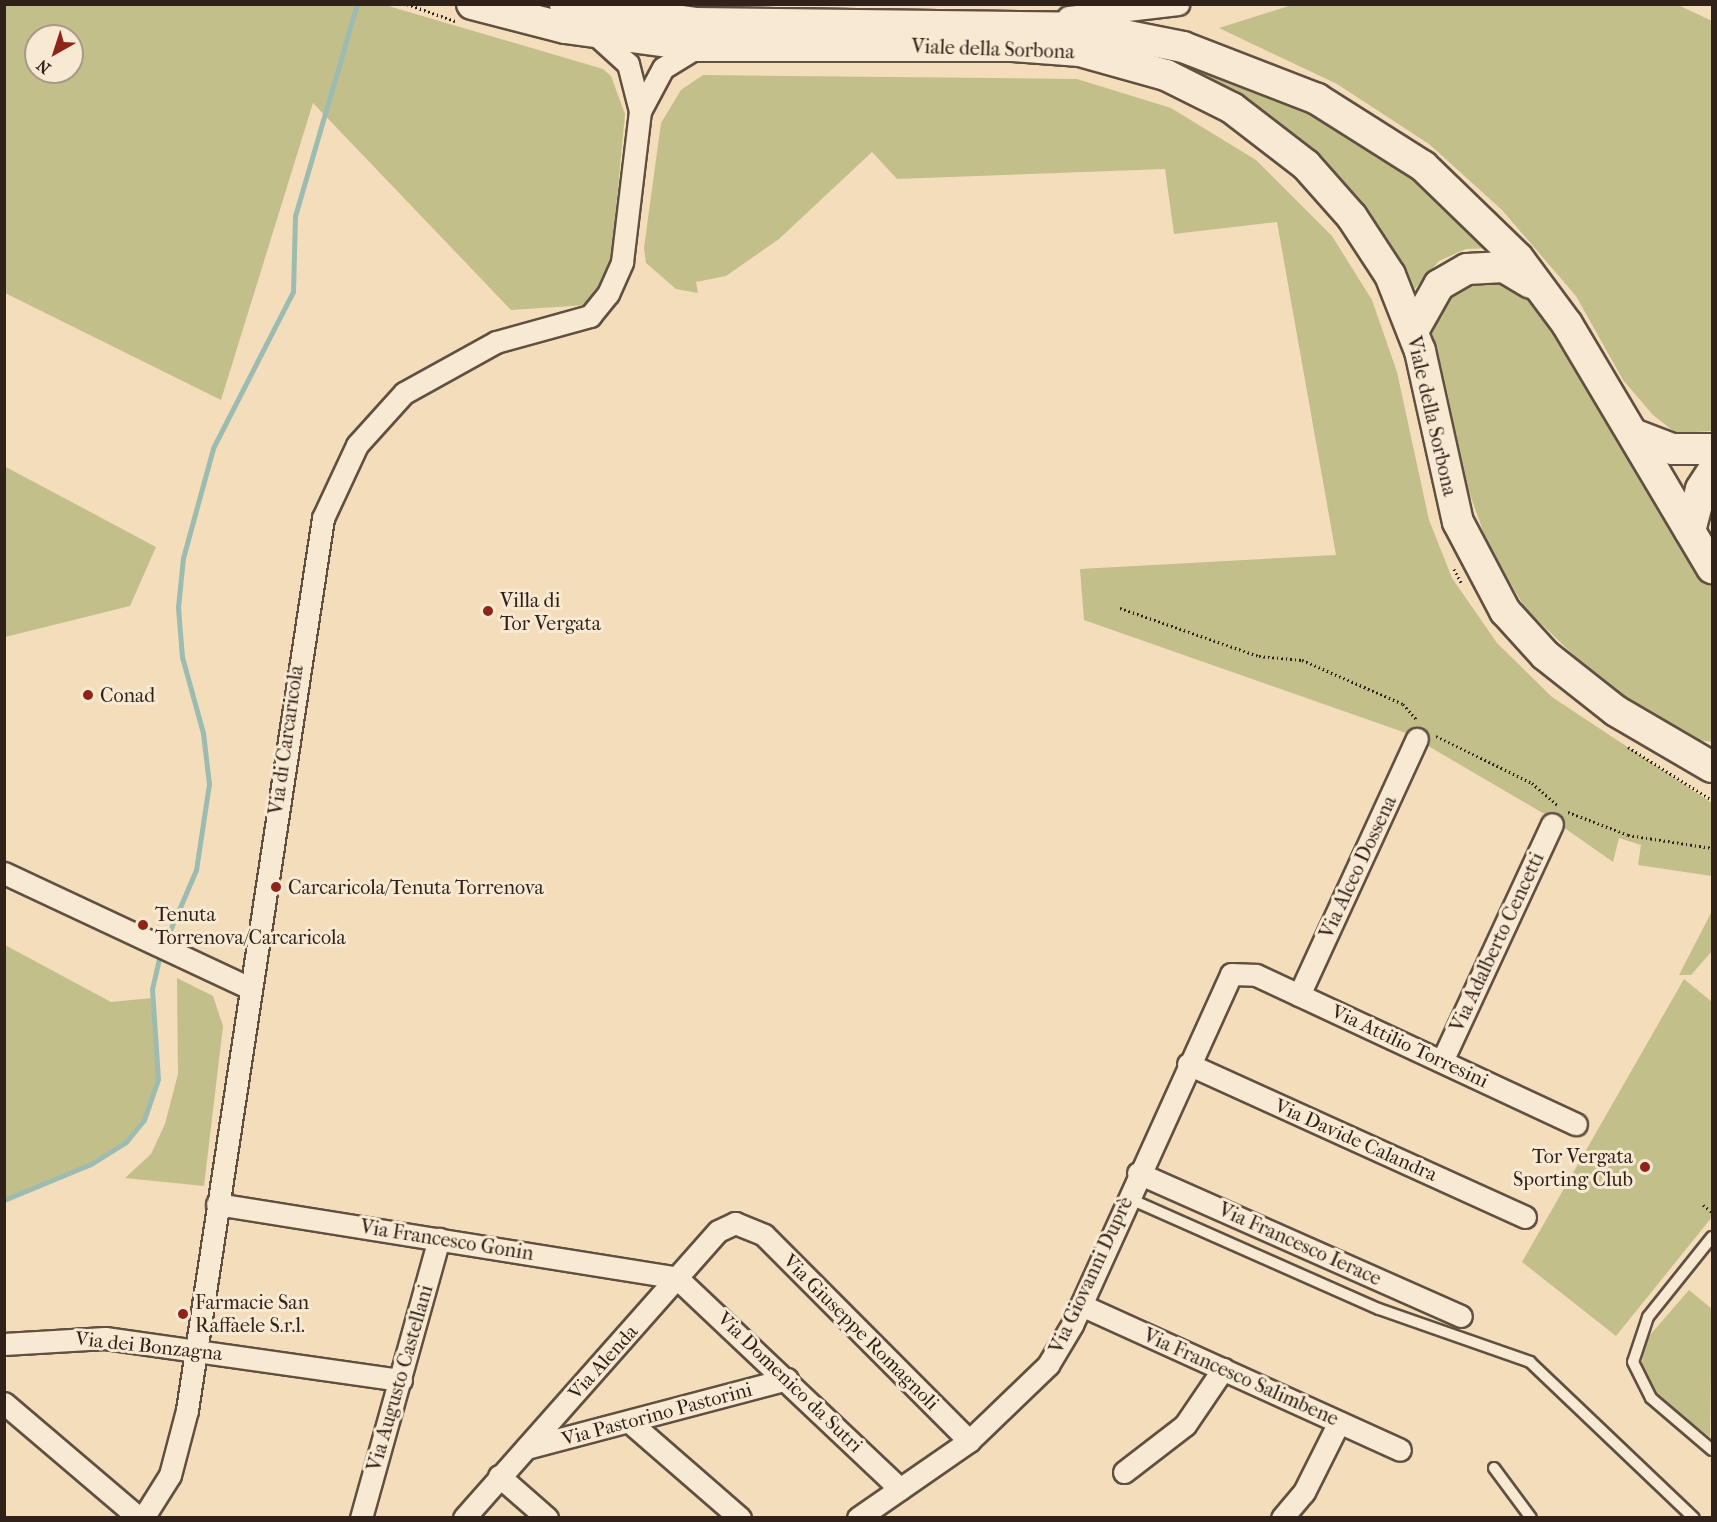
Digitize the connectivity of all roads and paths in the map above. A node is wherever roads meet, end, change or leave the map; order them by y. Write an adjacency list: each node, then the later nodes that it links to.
1 (407, 4): 4 (path)
2 (565, 4): 5 (street, Viale della Sorbona)
3 (1178, 4): 5 (street)
4 (468, 14): 6 (street, Viale della Sorbona)
5 (1016, 23): 9 (street, Viale della Sorbona)
6 (595, 34): 7 (street, Viale della Sorbona); 8 (street, Via di Carcaricola)
7 (699, 46): 8 (street, Via di Carcaricola); 10 (street, Viale della Sorbona)
8 (640, 111): 25 (street, Via di Carcaricola)
9 (1547, 296): 10 (street); 11 (street, Viale della Sorbona)
10 (1413, 331): 20 (street, Viale della Sorbona)
11 (1633, 434): 12 (street); 14 (street, Viale della Sorbona)
12 (1713, 449)
13 (1713, 472): 14 (street)
14 (1690, 531): 16 (street, Viale della Sorbona)
15 (1450, 561): 17 (path)
16 (1713, 568)
17 (1466, 592)
18 (1417, 740): 26 (street, Via Alceo Dossena)
19 (1622, 743): 21 (path)
20 (1705, 759)
21 (1713, 800)
22 (1552, 824): 27 (street, Via Adalberto Cencetti)
23 (4, 873): 25 (street)
24 (1243, 971): 26 (street, Via Attilio Torresini); 28 (street, Via Giovanni Duprè)
25 (250, 988): 32 (street, Via di Carcaricola)
26 (1299, 995): 27 (street, Via Attilio Torresini)
27 (1442, 1061): 29 (street, Via Attilio Torresini)
28 (1188, 1064): 30 (street, Via Giovanni Duprè); 35 (street, Via Davide Calandra)
29 (1576, 1124)
30 (1138, 1173): 31 (street, Via Giovanni Duprè); 41 (street, Via Francesco Ierace)
31 (1128, 1198): 40 (street, Via Giovanni Duprè); 66 (lane)
32 (217, 1204): 38 (street, Via Francesco Gonin); 43 (street, Via di Carcaricola)
33 (1703, 1205): 34 (path)
34 (1713, 1212)
35 (1525, 1217)
36 (750, 1225): 39 (street, Via Alenda); 50 (street, Via Giuseppe Romagnoli)
37 (1713, 1237): 53 (lane)
38 (439, 1239): 39 (street, Via Francesco Gonin); 46 (street, Via Augusto Castellani)
39 (677, 1278): 45 (street, Via Domenico da Sutri); 51 (street, Via Alenda)
40 (1081, 1305): 44 (street, Via Francesco Salimbene); 50 (street, Via Giovanni Duprè)
41 (1461, 1316)
42 (4, 1344): 43 (street, Via dei Bonzagna)
43 (194, 1350): 46 (street, Via dei Bonzagna); 58 (street, Via di Carcaricola)
44 (1223, 1369): 48 (street, Via Francesco Salimbene); 55 (street)
45 (787, 1379): 49 (street, Via Pastorino Pastorini); 57 (street, Via Domenico da Sutri)
46 (401, 1380): 59 (street, Via Augusto Castellani)
47 (4, 1403): 58 (street)
48 (1339, 1422): 52 (street, Via Francesco Salimbene); 64 (street)
49 (632, 1424): 51 (street, Via Pastorino Pastorini); 62 (street)
50 (969, 1441): 57 (street, Via Giovanni Duprè)
51 (526, 1448): 56 (street, Via Alenda)
52 (1400, 1450)
53 (1713, 1450)
54 (1494, 1468): 65 (lane)
55 (1124, 1472)
56 (499, 1476): 60 (street, Via Alenda); 61 (street)
57 (900, 1489): 63 (street, Via Giovanni Duprè)
58 (141, 1518)
59 (361, 1518)
60 (464, 1518)
61 (547, 1518)
62 (740, 1518)
63 (858, 1518)
64 (1282, 1518)
65 (1531, 1518)
66 (1694, 1518)

